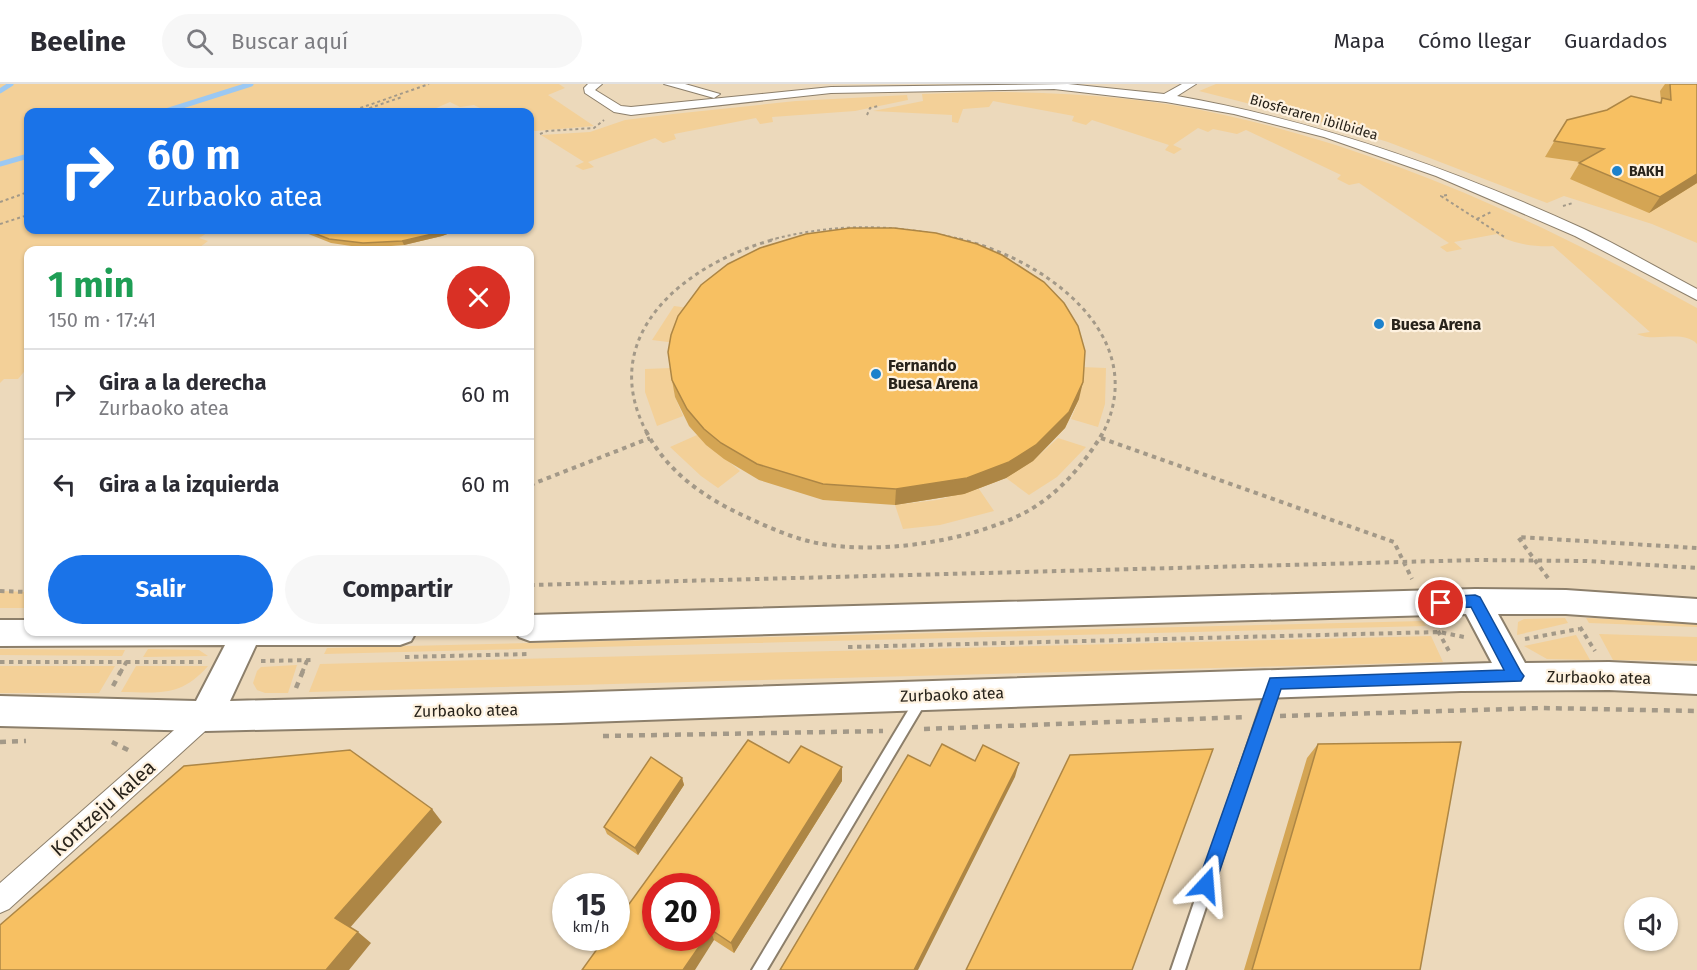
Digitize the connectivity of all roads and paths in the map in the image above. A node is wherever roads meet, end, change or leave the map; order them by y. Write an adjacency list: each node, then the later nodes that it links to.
1 (429, 84): 8 (path)
2 (436, 84): 9 (path)
3 (596, 84): 10 (street)
4 (670, 84): 6 (street, Biosferaren ibilbidea)
5 (1190, 84): 7 (street)
6 (750, 97): 7 (street, Biosferaren ibilbidea); 10 (street, Biosferaren ibilbidea)
7 (1166, 98): 20 (street, Biosferaren ibilbidea)
8 (360, 108)
9 (369, 108)
10 (624, 111): 12 (path)
11 (610, 121): 12 (path)
12 (600, 123): 13 (path)
13 (540, 134)
14 (24, 193): 15 (path)
15 (0, 201)
16 (1497, 210): 18 (path)
17 (24, 216): 19 (path)
18 (1477, 219)
19 (0, 224)
20 (1697, 295)
21 (650, 438): 22 (path); 22 (path); 23 (path)
22 (1101, 438): 26 (path)
23 (534, 483)
24 (1697, 548): 25 (path)
25 (1533, 560): 26 (path); 27 (path); 32 (path)
26 (1404, 563): 28 (path); 33 (path)
27 (1697, 568)
28 (534, 585)
29 (0, 591): 30 (path)
30 (24, 591)
31 (1475, 601): 32 (street); 33 (street); 43 (street)
32 (1566, 602): 34 (street); 35 (path)
33 (1424, 604): 37 (path); 41 (street)
34 (1697, 611)
35 (1582, 629): 36 (path); 43 (path); 49 (path)
36 (1593, 629)
37 (1439, 632): 43 (path); 44 (path); 50 (path)
38 (0, 633): 39 (street)
39 (24, 635)
40 (48, 636): 45 (street)
41 (532, 641): 42 (path)
42 (401, 644): 45 (street)
43 (1498, 644): 48 (street)
44 (843, 647)
45 (239, 648): 46 (path); 47 (path); 58 (street)
46 (319, 660)
47 (0, 662)
48 (1516, 676): 49 (street, Zurbaoko atea); 50 (street, Zurbaoko atea)
49 (1609, 676): 51 (street, Zurbaoko atea); 54 (path)
50 (1461, 677): 52 (street, Zurbaoko atea); 55 (path)
51 (1697, 680)
52 (1275, 682): 53 (street, Zurbaoko atea); 59 (lane)
53 (924, 695): 58 (street, Zurbaoko atea); 60 (lane)
54 (1628, 709): 55 (path); 57 (path)
55 (1479, 710): 59 (path)
56 (0, 711): 58 (street, Zurbaoko atea)
57 (1697, 711)
58 (206, 716): 65 (street, Kontzeju kalea)
59 (1264, 716): 60 (path); 68 (lane)
60 (902, 730): 61 (path); 67 (lane)
61 (596, 736)
62 (0, 741): 63 (path)
63 (34, 741)
64 (110, 741): 65 (path)
65 (154, 762): 66 (street, Kontzeju kalea)
66 (0, 900)
67 (759, 970)
68 (1178, 970)

